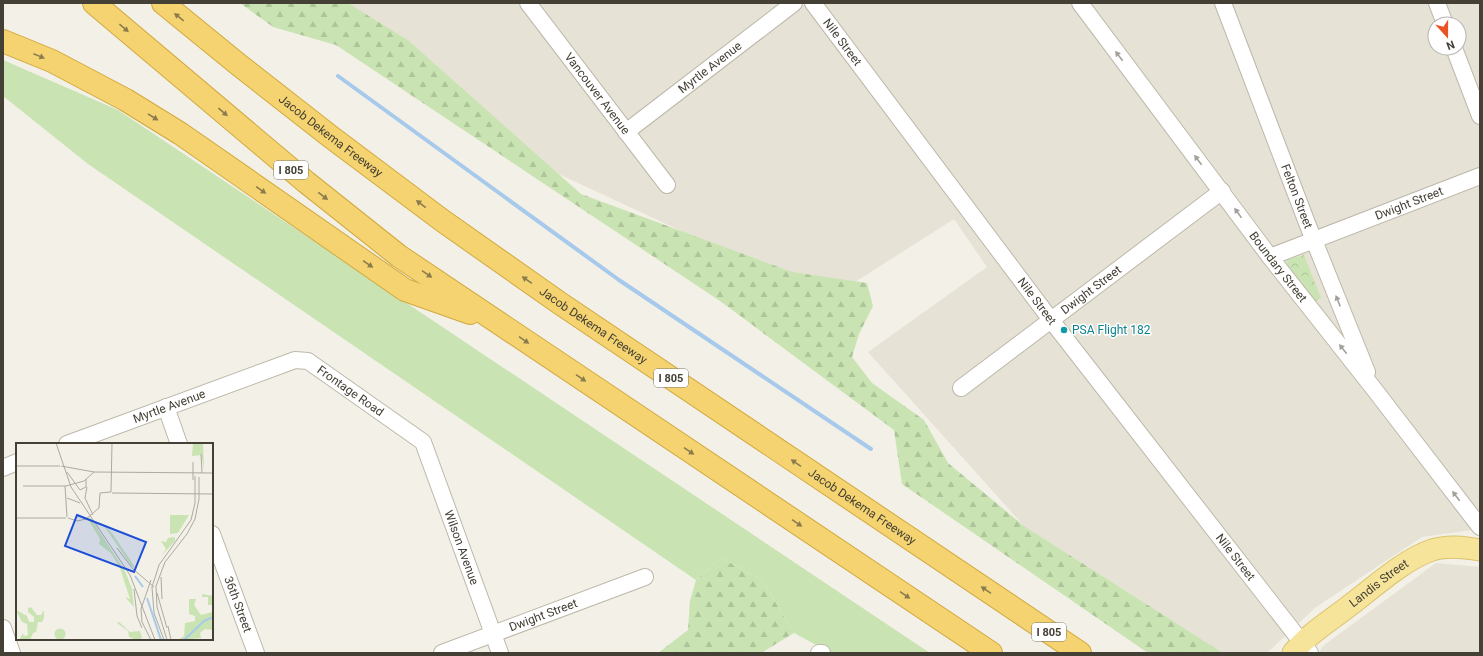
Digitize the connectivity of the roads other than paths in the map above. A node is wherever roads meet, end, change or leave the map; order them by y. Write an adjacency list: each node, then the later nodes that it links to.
1 (94, 3): 22 (highway, I 805, one-way to 22)
2 (163, 3): 15 (highway, Jacob Dekema Freeway / I 805, one-way to 2)
3 (186, 3): 15 (highway)
4 (528, 3): 14 (street, Vancouver Avenue)
5 (794, 3): 14 (street, Myrtle Avenue)
6 (813, 3): 21 (street, Nile Street)
7 (1080, 3): 18 (street, Boundary Street, one-way to 7)
8 (1224, 3): 19 (street, Felton Street)
9 (1437, 3): 10 (street)
10 (1442, 16)
11 (3, 41): 22 (highway, one-way to 22)
12 (1457, 56): 13 (street)
13 (1480, 116)
14 (626, 132): 17 (street, Vancouver Avenue)
15 (331, 137): 36 (highway, Jacob Dekema Freeway / I 805, one-way to 15)
16 (1480, 176): 19 (street, Dwight Street)
17 (667, 185)
18 (1222, 191): 20 (street, Boundary Street, one-way to 18); 21 (street, Dwight Street)
19 (1314, 240): 20 (street, Dwight Street); 25 (street, Felton Street, one-way to 19)
20 (1270, 257): 25 (street, Boundary Street, one-way to 20)
21 (1051, 320): 24 (street, Dwight Street); 39 (street, Nile Street)
22 (499, 323): 44 (highway, I 805, one-way to 44)
23 (272, 368): 26 (street, Myrtle Avenue); 27 (street, Frontage Road)
24 (961, 388)
25 (1374, 389): 32 (street, Boundary Street, one-way to 25)
26 (166, 408): 28 (street, Myrtle Avenue); 29 (street)
27 (423, 442): 38 (street, Wilson Avenue)
28 (70, 443)
29 (179, 443)
30 (16, 462): 31 (street)
31 (3, 468)
32 (1480, 527)
33 (213, 537): 41 (street, 36th Street)
34 (1480, 550): 39 (main road, Landis Street)
35 (645, 577): 38 (street, Dwight Street)
36 (1018, 612): 45 (highway, Jacob Dekema Freeway / I 805); 46 (highway)
37 (3, 628): 40 (street)
38 (493, 634): 42 (street, Dwight Street); 43 (street, Wilson Avenue)
39 (1301, 650)
40 (12, 653)
41 (256, 653)
42 (442, 653)
43 (500, 653)
44 (991, 653)
45 (1080, 653)
46 (1091, 653)

